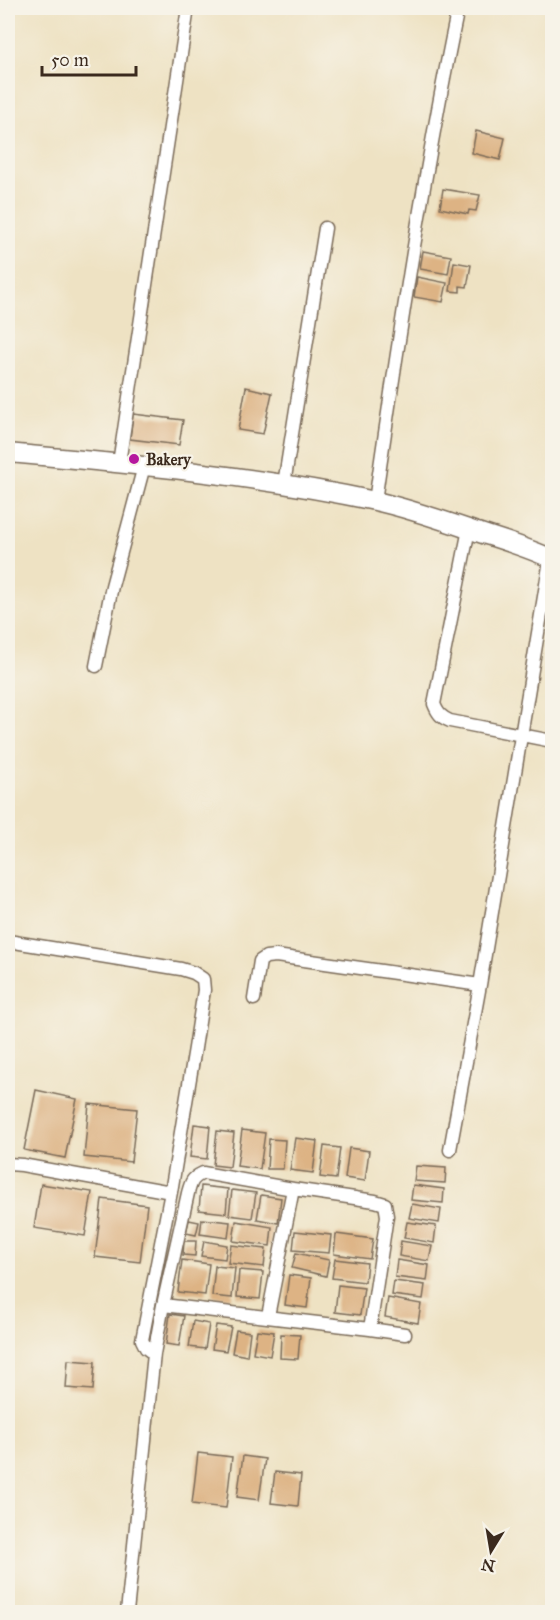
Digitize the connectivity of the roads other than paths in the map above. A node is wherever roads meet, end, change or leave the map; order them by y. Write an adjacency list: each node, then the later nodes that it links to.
1 (188, 8): 5 (street)
2 (458, 8): 8 (street)
3 (325, 228): 7 (street)
4 (8, 453): 5 (main road)
5 (119, 463): 6 (main road)
6 (144, 466): 7 (main road); 11 (street)
7 (284, 484): 8 (main road)
8 (375, 501): 9 (main road)
9 (469, 529): 10 (main road); 12 (street)
10 (551, 556): 12 (street)
11 (96, 666)
12 (520, 735): 13 (street); 15 (street)
13 (552, 741)
14 (8, 940): 20 (street)
15 (480, 985): 16 (street); 17 (street)
16 (254, 999)
17 (450, 1150)
18 (8, 1164): 20 (street)
19 (293, 1189): 21 (street); 22 (street); 23 (street)
20 (171, 1192): 25 (street)
21 (163, 1305): 22 (street); 25 (street)
22 (268, 1316): 23 (street)
23 (370, 1329): 24 (street)
24 (405, 1334)
25 (154, 1354): 26 (street)
26 (127, 1612)

